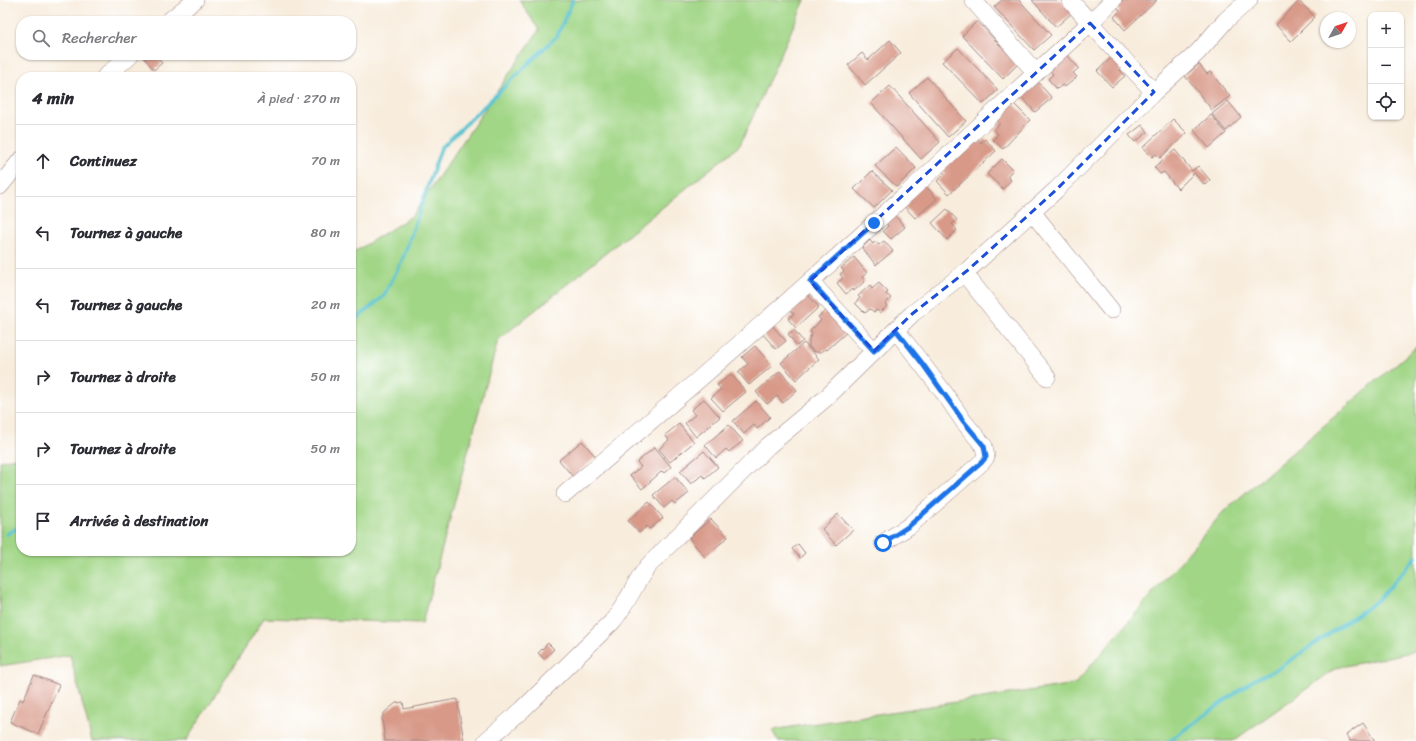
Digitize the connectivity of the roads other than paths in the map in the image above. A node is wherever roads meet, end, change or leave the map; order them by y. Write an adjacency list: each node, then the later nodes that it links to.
1 (195, 0): 6 (street)
2 (973, 0): 10 (street)
3 (1070, 0): 7 (street)
4 (1113, 0): 7 (street)
5 (1249, 0): 11 (street)
6 (175, 16)
7 (1090, 23): 10 (street); 11 (street)
8 (124, 60): 9 (street)
9 (111, 72)
10 (1035, 72): 16 (street)
11 (1154, 92): 14 (street)
12 (16, 166): 13 (street)
13 (0, 186)
14 (1032, 212): 15 (street); 17 (street)
15 (964, 273): 18 (street); 20 (street)
16 (810, 281): 19 (street); 21 (street)
17 (1111, 310)
18 (896, 330): 19 (street); 22 (street)
19 (874, 351): 23 (street)
20 (1047, 377)
21 (566, 494)
22 (883, 543)
23 (486, 741)

